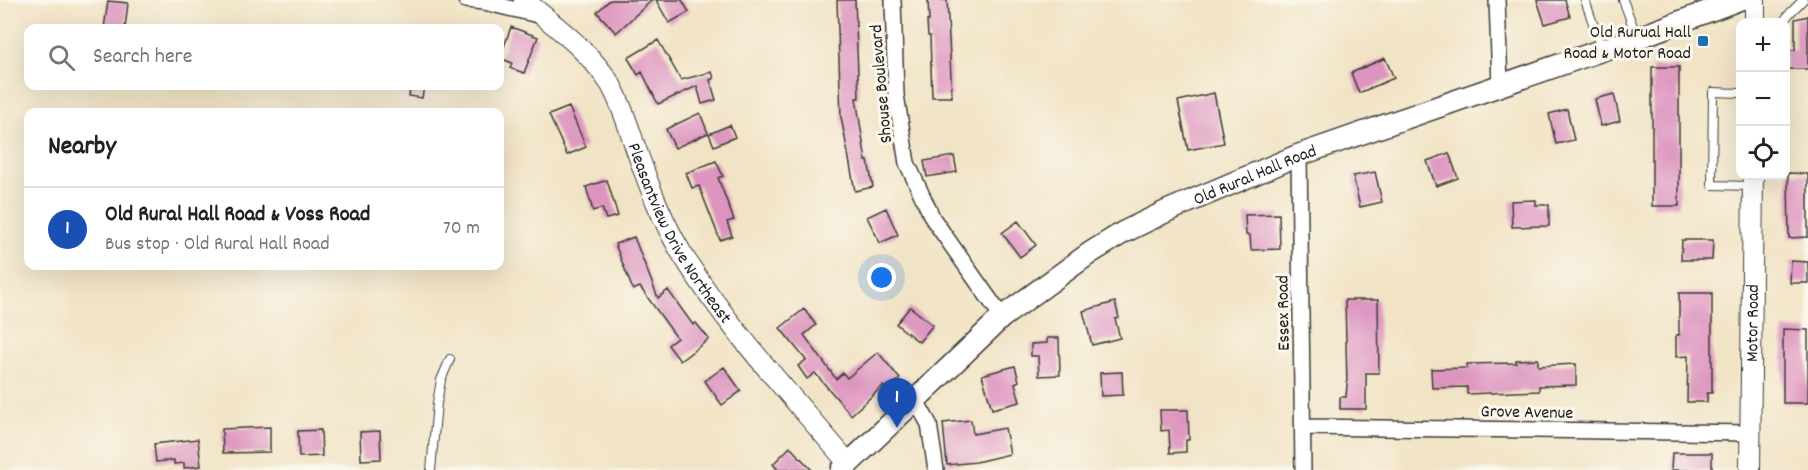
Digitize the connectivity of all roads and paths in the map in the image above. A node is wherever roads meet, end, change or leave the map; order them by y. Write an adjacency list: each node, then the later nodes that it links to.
1 (466, 0): 10 (street)
2 (524, 0): 10 (street, Pleasantview Drive Northeast)
3 (893, 0): 19 (street, Shouse Boulevard)
4 (1497, 0): 15 (street)
5 (1585, 0): 14 (lane)
6 (1623, 0): 13 (lane)
7 (1738, 0): 13 (main road, Old Rural Hall Road)
8 (1755, 0): 11 (street)
9 (1803, 0): 12 (lane)
10 (543, 16): 24 (street, Pleasantview Drive Northeast)
11 (1755, 18)
12 (1786, 18)
13 (1637, 38): 14 (main road, Old Rural Hall Road)
14 (1603, 50): 15 (main road, Old Rural Hall Road)
15 (1500, 85): 17 (main road, Old Rural Hall Road)
16 (1736, 93): 18 (lane)
17 (1299, 155): 19 (main road, Old Rural Hall Road); 22 (street, Essex Road)
18 (1753, 181): 23 (street, Motor Road)
19 (1002, 317): 21 (main road, Old Rural Hall Road)
20 (450, 359): 25 (lane)
21 (915, 399): 24 (main road, Old Rural Hall Road); 26 (street)
22 (1303, 427): 23 (street, Grove Avenue); 27 (street, Essex Road)
23 (1750, 433): 28 (street, Motor Road)
24 (845, 467)
25 (431, 470)
26 (936, 470)
27 (1303, 470)
28 (1750, 470)

